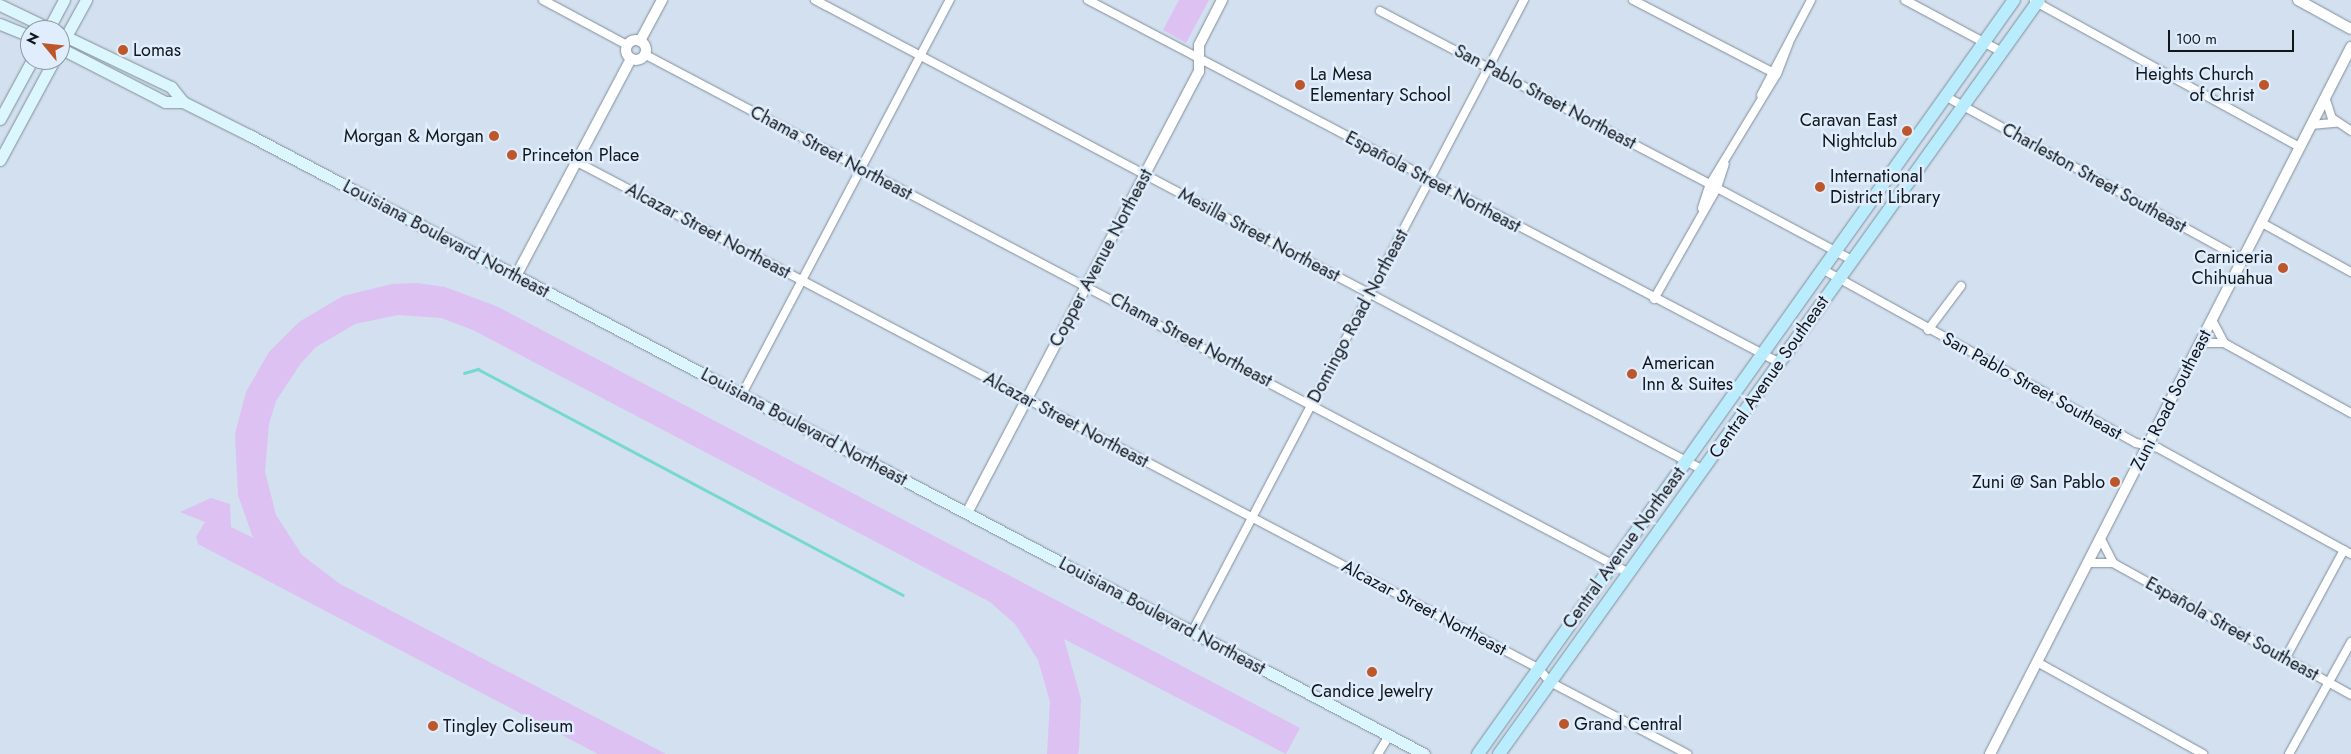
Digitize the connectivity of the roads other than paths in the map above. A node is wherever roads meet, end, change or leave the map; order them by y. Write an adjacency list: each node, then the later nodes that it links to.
1 (64, 0): 19 (main road)
2 (86, 0): 22 (main road)
3 (543, 0): 28 (street)
4 (662, 0): 25 (street)
5 (815, 0): 33 (street, Mesilla Street Northeast)
6 (950, 0): 33 (street)
7 (1088, 0): 34 (street, Española Street Northeast)
8 (1222, 0): 34 (street, Copper Avenue Northeast)
9 (1524, 0): 36 (street, Domingo Road Northeast)
10 (1633, 0): 39 (street)
11 (1811, 0): 26 (street)
12 (1905, 0): 27 (street)
13 (2014, 0): 27 (main road, Central Avenue Northeast)
14 (2298, 0): 21 (street)
15 (2036, 1): 30 (main road, Central Avenue Southeast); 49 (street)
16 (0, 5): 18 (main road, Louisiana Boulevard Northeast)
17 (1380, 11): 36 (street, San Pablo Street Northeast)
18 (32, 20)
19 (53, 20)
20 (0, 24): 23 (main road)
21 (2351, 29)
22 (70, 30)
23 (20, 32)
24 (70, 35): 43 (main road, Louisiana Boulevard Northeast)
25 (640, 41): 28 (street); 32 (street)
26 (1789, 42): 39 (street); 41 (street)
27 (1984, 42): 30 (street); 40 (main road, Central Avenue Northeast)
28 (627, 45): 35 (street)
29 (2351, 47): 42 (street, Zuni Road Southeast)
30 (2002, 52): 44 (main road, Central Avenue Southeast)
31 (70, 53): 43 (main road, Louisiana Boulevard Northeast)
32 (644, 54): 35 (street); 52 (street, Chama Street Northeast)
33 (920, 56): 52 (street); 53 (street, Mesilla Street Northeast)
34 (1197, 57): 53 (street, Copper Avenue Northeast); 54 (street, Española Street Northeast)
35 (631, 58): 51 (street)
36 (1489, 67): 54 (street, Domingo Road Northeast); 55 (street, San Pablo Street Northeast)
37 (27, 70): 45 (main road)
38 (49, 70): 50 (main road)
39 (1770, 71): 41 (street)
40 (1946, 96): 44 (street, Charleston Street Southeast); 57 (main road, Central Avenue Northeast)
41 (1761, 97): 55 (street)
42 (2325, 97): 46 (street); 47 (street, Zuni Road Southeast)
43 (183, 102): 62 (main road, Louisiana Boulevard Northeast)
44 (1963, 106): 58 (main road, Central Avenue Southeast); 59 (street, Charleston Street Southeast)
45 (0, 119)
46 (2336, 123): 47 (street); 48 (street)
47 (2311, 125): 49 (street, Zuni Road Southeast)
48 (2351, 131)
49 (2300, 147): 56 (street, Zuni Road Southeast)
50 (0, 160)
51 (578, 162): 62 (street); 64 (street, Alcazar Street Northeast)
52 (861, 169): 64 (street); 65 (street, Chama Street Northeast)
53 (1146, 175): 65 (street, Copper Avenue Northeast); 67 (street, Mesilla Street Northeast)
54 (1430, 180): 67 (street, Domingo Road Northeast); 68 (street, Española Street Northeast)
55 (1714, 186): 57 (street, San Pablo Street Northeast); 68 (street)
56 (2262, 223): 59 (street, Zuni Road Southeast); 61 (street)
57 (1834, 251): 58 (street, San Pablo Street Northeast); 60 (main road, Central Avenue Northeast)
58 (1852, 260): 63 (main road, Central Avenue Southeast)
59 (2243, 260): 69 (street, Zuni Road Southeast)
60 (1822, 269): 63 (street, San Pablo Street Southeast); 73 (main road, Central Avenue Northeast)
61 (2351, 272)
62 (516, 276): 75 (main road, Louisiana Boulevard Northeast)
63 (1840, 278): 70 (street, San Pablo Street Southeast); 74 (main road, Central Avenue Southeast)
64 (802, 281): 75 (street); 76 (street, Alcazar Street Northeast)
65 (1086, 285): 76 (street, Copper Avenue Northeast); 77 (street, Chama Street Northeast)
66 (1961, 286): 70 (street)
67 (1370, 294): 77 (street, Domingo Road Northeast); 80 (street, Mesilla Street Northeast)
68 (1654, 299): 73 (street, Española Street Northeast)
69 (2212, 320): 71 (street, Zuni Road Southeast); 72 (street)
70 (1928, 330): 79 (street, San Pablo Street Southeast)
71 (2200, 343): 72 (street); 79 (street, Zuni Road Southeast)
72 (2224, 343): 78 (street)
73 (1762, 354): 74 (street, Española Street Northeast); 80 (main road, Central Avenue Northeast)
74 (1778, 362): 81 (main road, Central Avenue Southeast)
75 (742, 394): 82 (main road, Louisiana Boulevard Northeast)
76 (1026, 400): 82 (street, Copper Avenue Northeast); 83 (street, Alcazar Street Northeast)
77 (1312, 404): 83 (street, Domingo Road Northeast); 86 (street, Chama Street Northeast)
78 (2351, 413)
79 (2148, 446): 84 (street, Zuni Road Southeast); 85 (street, San Pablo Street Southeast)
80 (1686, 461): 81 (street, Mesilla Street Northeast); 86 (main road, Central Avenue Northeast)
81 (1703, 470): 89 (main road, Central Avenue Southeast)
82 (967, 513): 90 (main road, Louisiana Boulevard Northeast)
83 (1252, 518): 90 (street, Domingo Road Northeast); 94 (street, Alcazar Street Northeast)
84 (2100, 537): 87 (street, Zuni Road Southeast); 88 (street)
85 (2348, 552): 92 (street)
86 (1613, 563): 89 (street, Chama Street Northeast); 94 (main road, Central Avenue Northeast)
87 (2087, 563): 88 (street, Española Street Southeast); 93 (street, Zuni Road Southeast)
88 (2113, 563): 92 (street, Española Street Southeast)
89 (1629, 573): 95 (main road, Central Avenue Southeast)
90 (1192, 632): 98 (main road, Louisiana Boulevard Northeast)
91 (2351, 642): 96 (street)
92 (2285, 658): 96 (street, Española Street Southeast)
93 (2037, 662): 104 (street, Zuni Road Southeast); 105 (street)
94 (1538, 668): 95 (street, Alcazar Street Northeast); 101 (main road, Central Avenue Northeast)
95 (1550, 682): 102 (main road, Central Avenue Southeast); 103 (street)
96 (2329, 683): 97 (street, Española Street Southeast); 106 (street)
97 (2351, 695)
98 (1390, 736): 99 (street); 100 (main road, Louisiana Boulevard Northeast)
99 (1378, 754)
100 (1424, 754)
101 (1478, 754)
102 (1499, 754)
103 (1687, 754)
104 (1990, 754)
105 (2204, 754)
106 (2289, 754)

